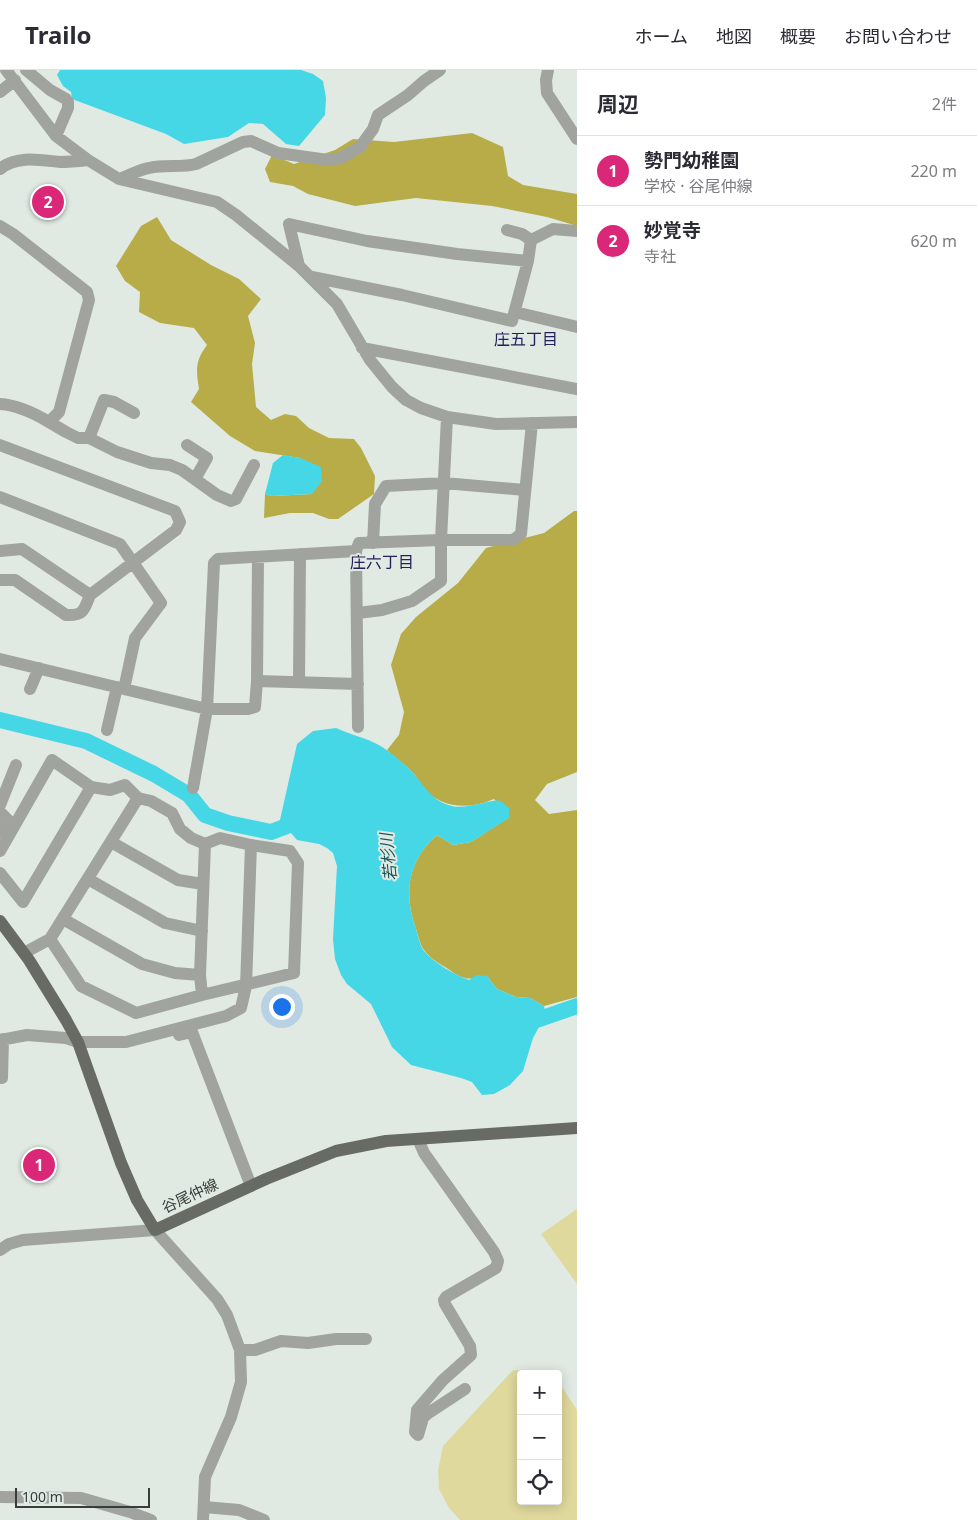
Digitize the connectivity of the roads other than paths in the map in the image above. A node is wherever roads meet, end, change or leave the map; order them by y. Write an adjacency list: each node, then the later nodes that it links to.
1 (6, 70): 5 (street)
2 (26, 70): 7 (street)
3 (440, 70): 11 (street)
4 (548, 70): 8 (street)
5 (15, 80): 6 (street); 7 (street)
6 (0, 92)
7 (56, 136): 9 (street)
8 (577, 139)
9 (88, 160): 10 (street); 11 (street)
10 (0, 169)
11 (119, 179): 17 (street)
12 (0, 226): 26 (street)
13 (507, 230): 15 (street)
14 (577, 231): 15 (street)
15 (531, 240): 16 (street)
16 (528, 261): 17 (street); 19 (street)
17 (299, 266): 18 (street)
18 (312, 277): 19 (street); 21 (street)
19 (514, 312): 20 (street)
20 (577, 327)
21 (362, 348): 22 (street); 25 (street)
22 (577, 389)
23 (0, 404): 26 (street)
24 (134, 413): 29 (street)
25 (448, 417): 28 (street); 34 (street)
26 (49, 422): 29 (street)
27 (577, 422): 28 (street)
28 (532, 423): 35 (street)
29 (89, 438): 33 (street)
30 (0, 445): 43 (street)
31 (187, 445): 33 (street)
32 (254, 464): 33 (street)
33 (195, 479)
34 (444, 483): 35 (street); 37 (street); 38 (street)
35 (525, 490): 37 (street)
36 (0, 497): 43 (street)
37 (441, 540): 38 (street); 46 (street)
38 (373, 543): 40 (street)
39 (0, 551): 45 (street)
40 (356, 552): 41 (street); 46 (street)
41 (300, 554): 42 (street); 50 (street)
42 (258, 557): 49 (street); 54 (street)
43 (134, 562): 45 (street); 52 (street)
44 (0, 580): 45 (street)
45 (90, 595)
46 (358, 613): 51 (street)
47 (0, 658): 48 (street)
48 (38, 668): 52 (street); 53 (street)
49 (257, 681): 50 (street); 54 (street)
50 (299, 682): 51 (street)
51 (358, 684): 55 (street)
52 (120, 688): 54 (street); 56 (street)
53 (30, 689)
54 (207, 709): 59 (street)
55 (358, 727)
56 (107, 730)
57 (16, 765): 61 (street)
58 (91, 787): 60 (street); 67 (street); 68 (street)
59 (193, 788)
60 (138, 798): 64 (street); 65 (street)
61 (0, 805)
62 (0, 812): 63 (street)
63 (0, 832)
64 (111, 842): 69 (street); 70 (street)
65 (205, 844): 66 (street); 70 (street)
66 (251, 845): 77 (street); 77 (street)
67 (0, 851)
68 (0, 873)
69 (88, 879): 71 (street); 73 (street)
70 (203, 884): 73 (street)
71 (63, 918): 74 (street); 76 (street)
72 (0, 921): 75 (main road, 谷尾仲線)
73 (202, 931): 76 (street)
74 (50, 940): 75 (street); 78 (street)
75 (24, 953): 80 (main road, 谷尾仲線)
76 (200, 975): 78 (street)
77 (246, 986): 78 (street); 81 (street)
78 (202, 995)
79 (2, 1039): 80 (street); 82 (street)
80 (78, 1042): 81 (street); 86 (main road, 谷尾仲線)
81 (126, 1042): 85 (street)
82 (2, 1078)
83 (577, 1128): 84 (main road, 谷尾仲線)
84 (418, 1139): 85 (main road, 谷尾仲線); 90 (street)
85 (251, 1186): 86 (main road, 谷尾仲線)
86 (155, 1230): 87 (street); 89 (street)
87 (0, 1250)
88 (366, 1339): 89 (street)
89 (240, 1350): 92 (street)
90 (465, 1389)
91 (0, 1497): 93 (street)
92 (204, 1507): 94 (street); 95 (street)
93 (151, 1520)
94 (203, 1520)
95 (264, 1520)

